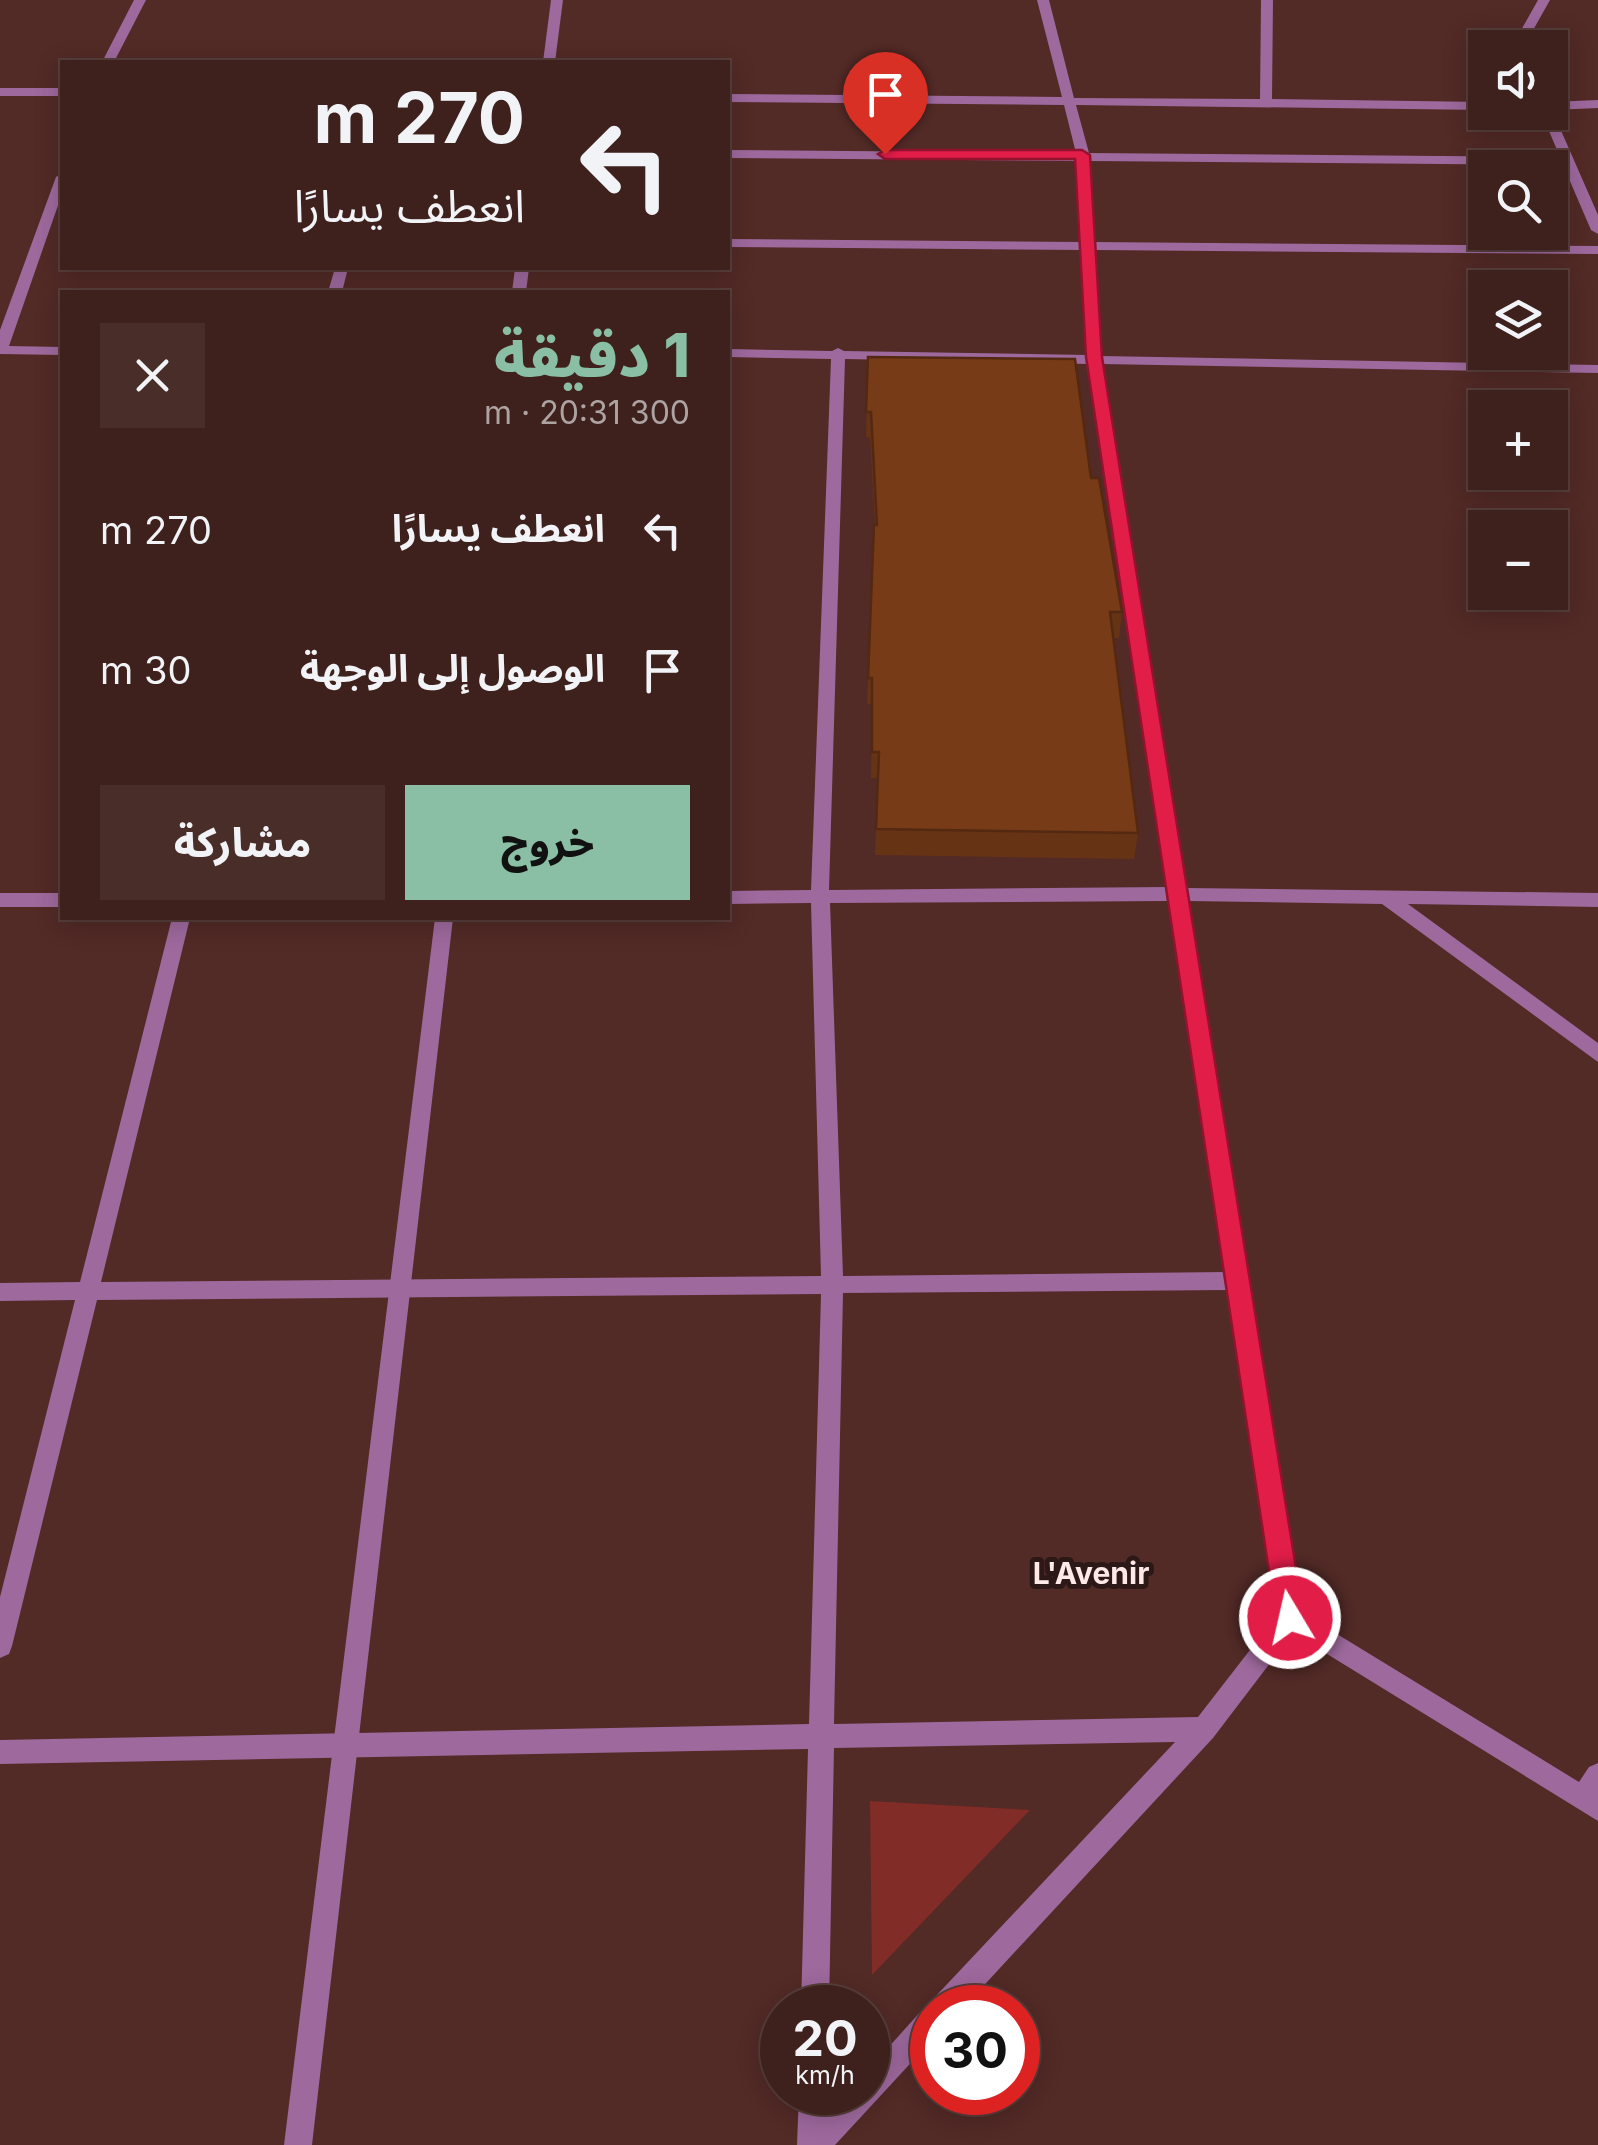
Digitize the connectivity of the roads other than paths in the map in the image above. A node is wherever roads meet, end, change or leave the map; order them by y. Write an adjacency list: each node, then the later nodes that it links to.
1 (140, 0): 7 (street)
2 (557, 0): 8 (street)
3 (1042, 0): 12 (street)
4 (1268, 0): 13 (street)
5 (1544, 0): 6 (street)
6 (1527, 30)
7 (109, 60)
8 (549, 60)
9 (0, 92): 10 (street)
10 (60, 92)
11 (730, 98): 12 (street)
12 (1068, 99): 13 (street); 18 (street)
13 (1266, 103): 15 (street)
14 (1598, 104): 16 (street)
15 (1468, 105)
16 (1568, 105)
17 (730, 154): 18 (street)
18 (1082, 155): 19 (street); 24 (street)
19 (1468, 160)
20 (1568, 165): 22 (street)
21 (60, 183): 26 (street)
22 (1598, 230)
23 (730, 243): 24 (street)
24 (1088, 244): 25 (street); 30 (street)
25 (1598, 250)
26 (0, 350): 27 (street)
27 (60, 351)
28 (838, 352): 29 (street); 30 (street); 34 (street)
29 (730, 353)
30 (1094, 357): 31 (street); 32 (street)
31 (1598, 369)
32 (1178, 894): 34 (street); 35 (street); 42 (street)
33 (730, 896): 34 (street)
34 (820, 896): 43 (street)
35 (1386, 897): 38 (street); 41 (street)
36 (0, 900): 37 (street)
37 (60, 900)
38 (1598, 900)
39 (181, 920): 45 (street)
40 (444, 920): 44 (street)
41 (1598, 1054)
42 (1236, 1281): 43 (street); 47 (street)
43 (832, 1284): 44 (street); 50 (street)
44 (400, 1288): 45 (street); 51 (street)
45 (88, 1291): 46 (street); 48 (street)
46 (0, 1292)
47 (1290, 1618): 49 (street); 54 (street)
48 (0, 1646)
49 (1204, 1729): 50 (street); 56 (street)
50 (822, 1736): 51 (street); 55 (street)
51 (346, 1745): 52 (street); 61 (street)
52 (0, 1752)
53 (1598, 1776): 54 (street)
54 (1590, 1804)
55 (816, 1985)
56 (965, 1985)
57 (910, 2044): 58 (street)
58 (890, 2065)
59 (813, 2115): 62 (street)
60 (843, 2115): 62 (street)
61 (298, 2145)
62 (814, 2145)

